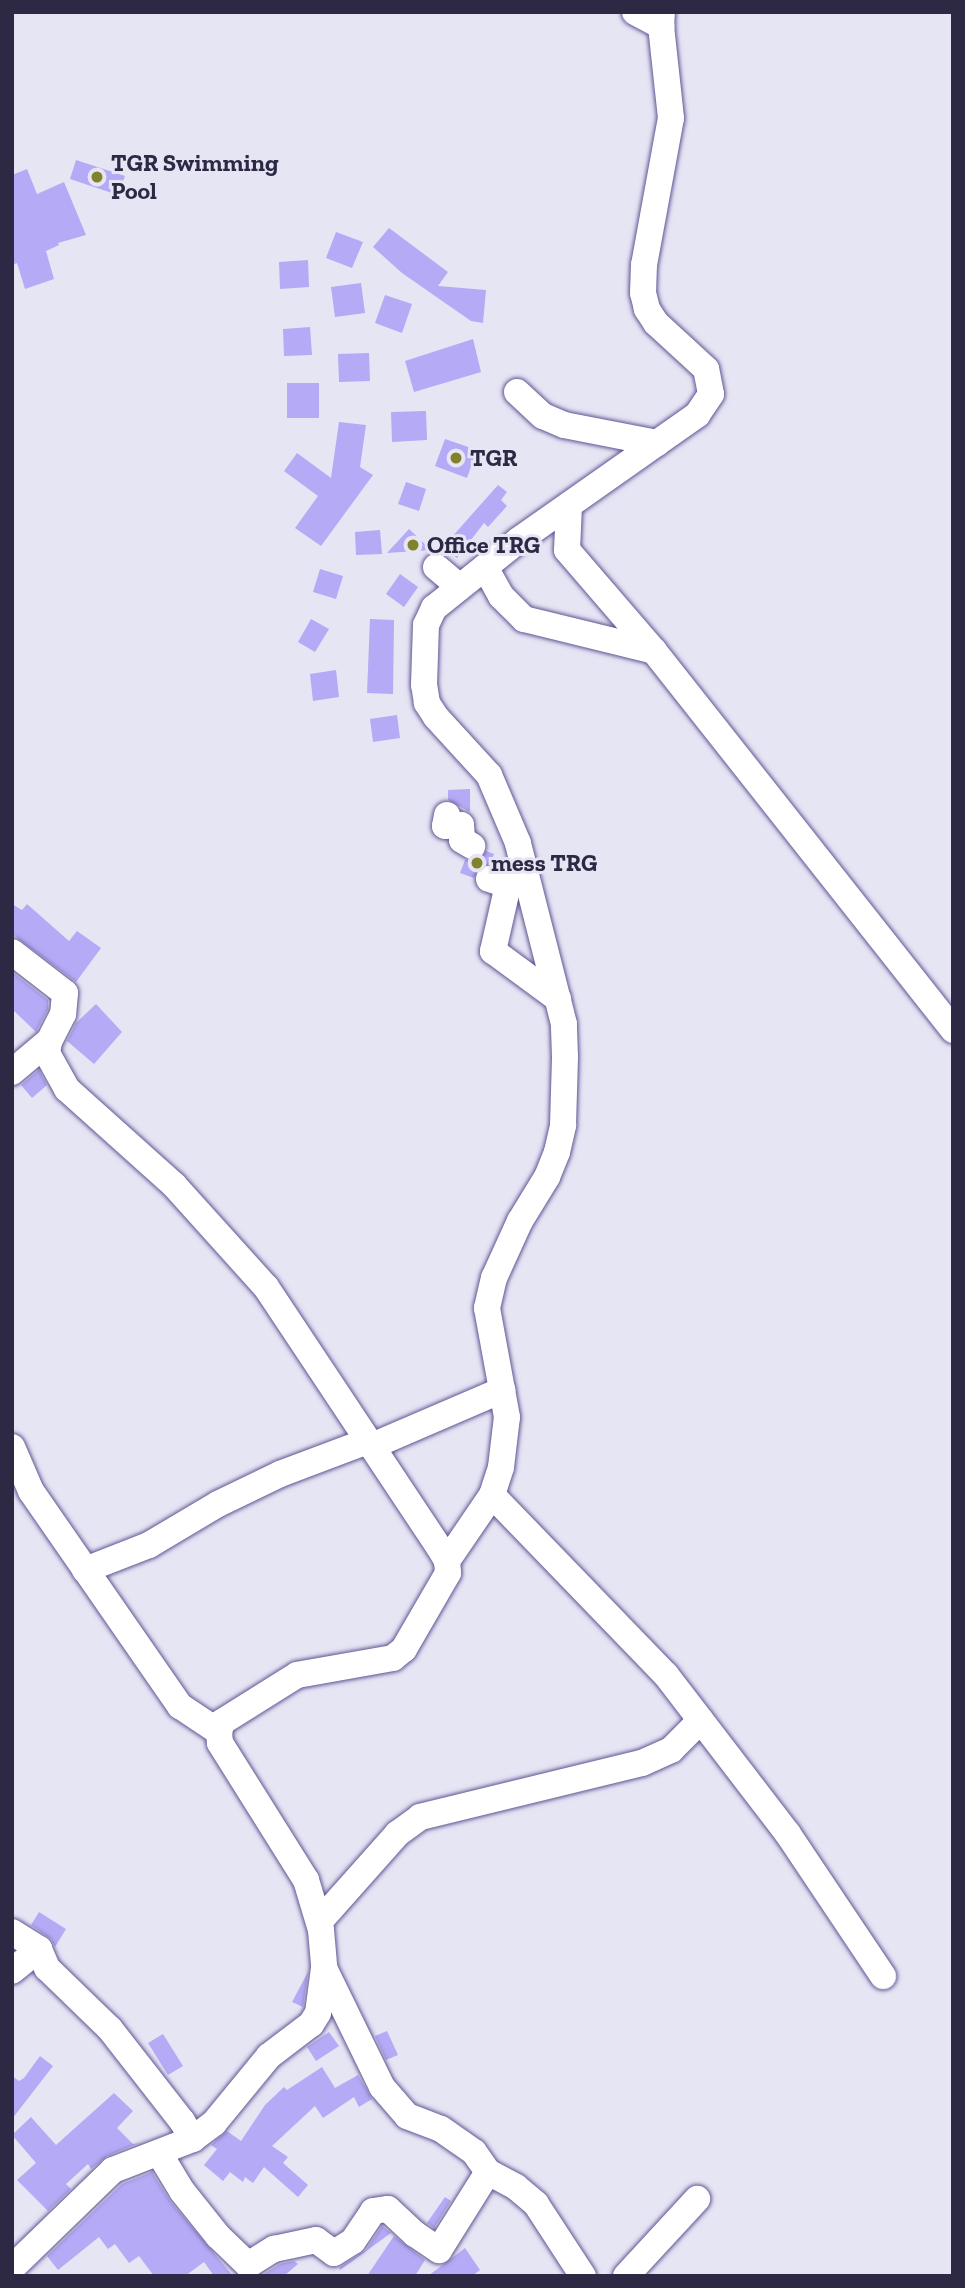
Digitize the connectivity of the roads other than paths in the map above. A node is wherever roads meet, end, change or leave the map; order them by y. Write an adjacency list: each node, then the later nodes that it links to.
1 (635, 12): 2 (street)
2 (661, 19): 4 (street)
3 (517, 392): 4 (street)
4 (656, 443): 5 (street)
5 (569, 505): 7 (street); 9 (street)
6 (436, 567): 8 (street)
7 (485, 567): 8 (street); 9 (street)
8 (460, 587): 14 (street)
9 (654, 651): 15 (street)
10 (447, 815): 11 (street)
11 (472, 846)
12 (489, 879): 14 (street)
13 (12, 952): 16 (street)
14 (558, 999): 18 (street)
15 (953, 1030)
16 (49, 1041): 17 (street); 19 (street)
17 (12, 1072)
18 (502, 1390): 19 (street); 21 (street)
19 (370, 1443): 22 (street); 23 (street)
20 (12, 1447): 23 (street)
21 (492, 1494): 22 (street); 24 (street)
22 (447, 1561): 25 (street)
23 (85, 1570): 25 (street)
24 (701, 1720): 26 (street); 31 (street)
25 (219, 1732): 26 (street)
26 (319, 1922): 29 (street)
27 (12, 1932): 28 (street)
28 (39, 1949): 30 (street); 32 (street)
29 (324, 1968): 32 (street); 34 (street)
30 (12, 1971)
31 (883, 1976)
32 (193, 2139): 33 (street)
33 (159, 2153): 34 (street); 36 (street)
34 (488, 2172): 37 (street)
35 (697, 2199): 38 (street)
36 (16, 2255)
37 (583, 2276)
38 (626, 2276)

